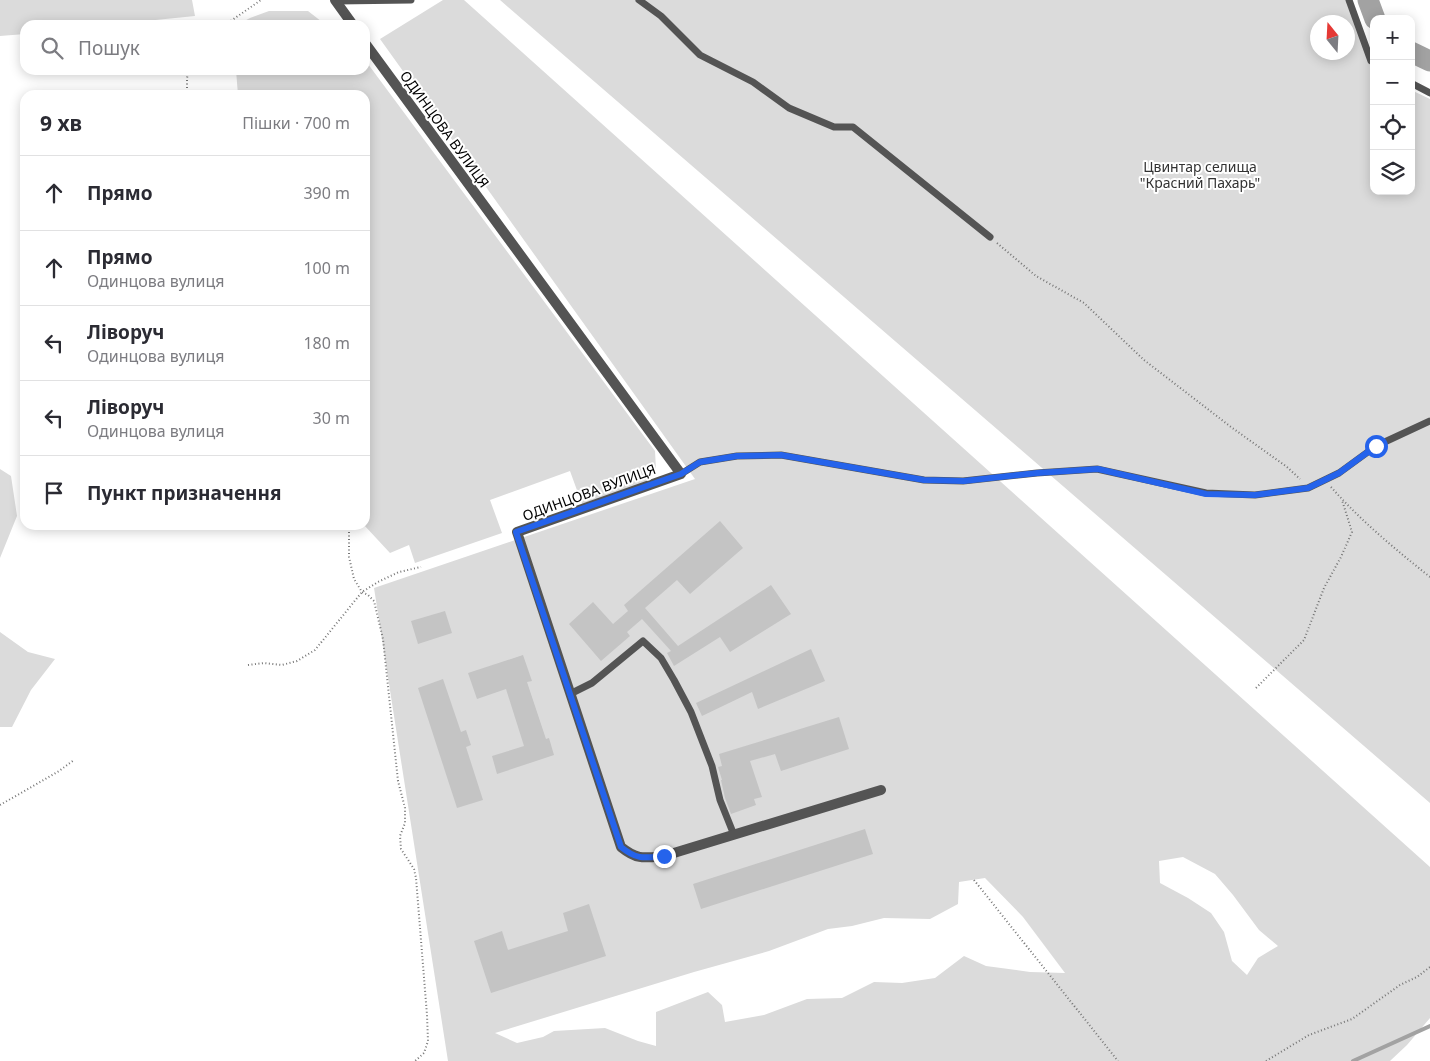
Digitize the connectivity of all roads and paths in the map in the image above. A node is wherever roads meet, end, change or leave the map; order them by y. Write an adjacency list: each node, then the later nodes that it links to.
1 (261, 0): 6 (path)
2 (336, 0): 3 (lane); 7 (street)
3 (411, 0)
4 (639, 0): 14 (lane)
5 (1349, 0): 9 (lane)
6 (232, 20)
7 (349, 20)
8 (370, 50): 16 (street, ОДИНЦОВА ВУЛИЦЯ)
9 (1371, 60)
10 (188, 75): 12 (path)
11 (1415, 85): 13 (lane)
12 (187, 90)
13 (1430, 93)
14 (990, 237): 18 (path)
15 (1430, 421): 17 (lane)
16 (681, 474): 18 (lane); 26 (street, ОДИНЦОВА ВУЛИЦЯ)
17 (1324, 480): 18 (lane); 19 (path)
18 (1308, 488)
19 (1342, 500): 22 (path); 25 (path)
20 (349, 530): 23 (path)
21 (421, 567): 23 (path)
22 (1430, 577)
23 (362, 592): 24 (path); 33 (path)
24 (248, 665)
25 (1256, 688)
26 (570, 694): 30 (street, ОДИНЦОВА ВУЛИЦЯ); 30 (lane)
27 (74, 760): 29 (path)
28 (881, 790): 30 (street, ОДИНЦОВА ВУЛИЦЯ)
29 (0, 804)
30 (734, 835)
31 (974, 880): 34 (path)
32 (1430, 967): 35 (path)
33 (415, 1061)
34 (1118, 1061)
35 (1266, 1061)

